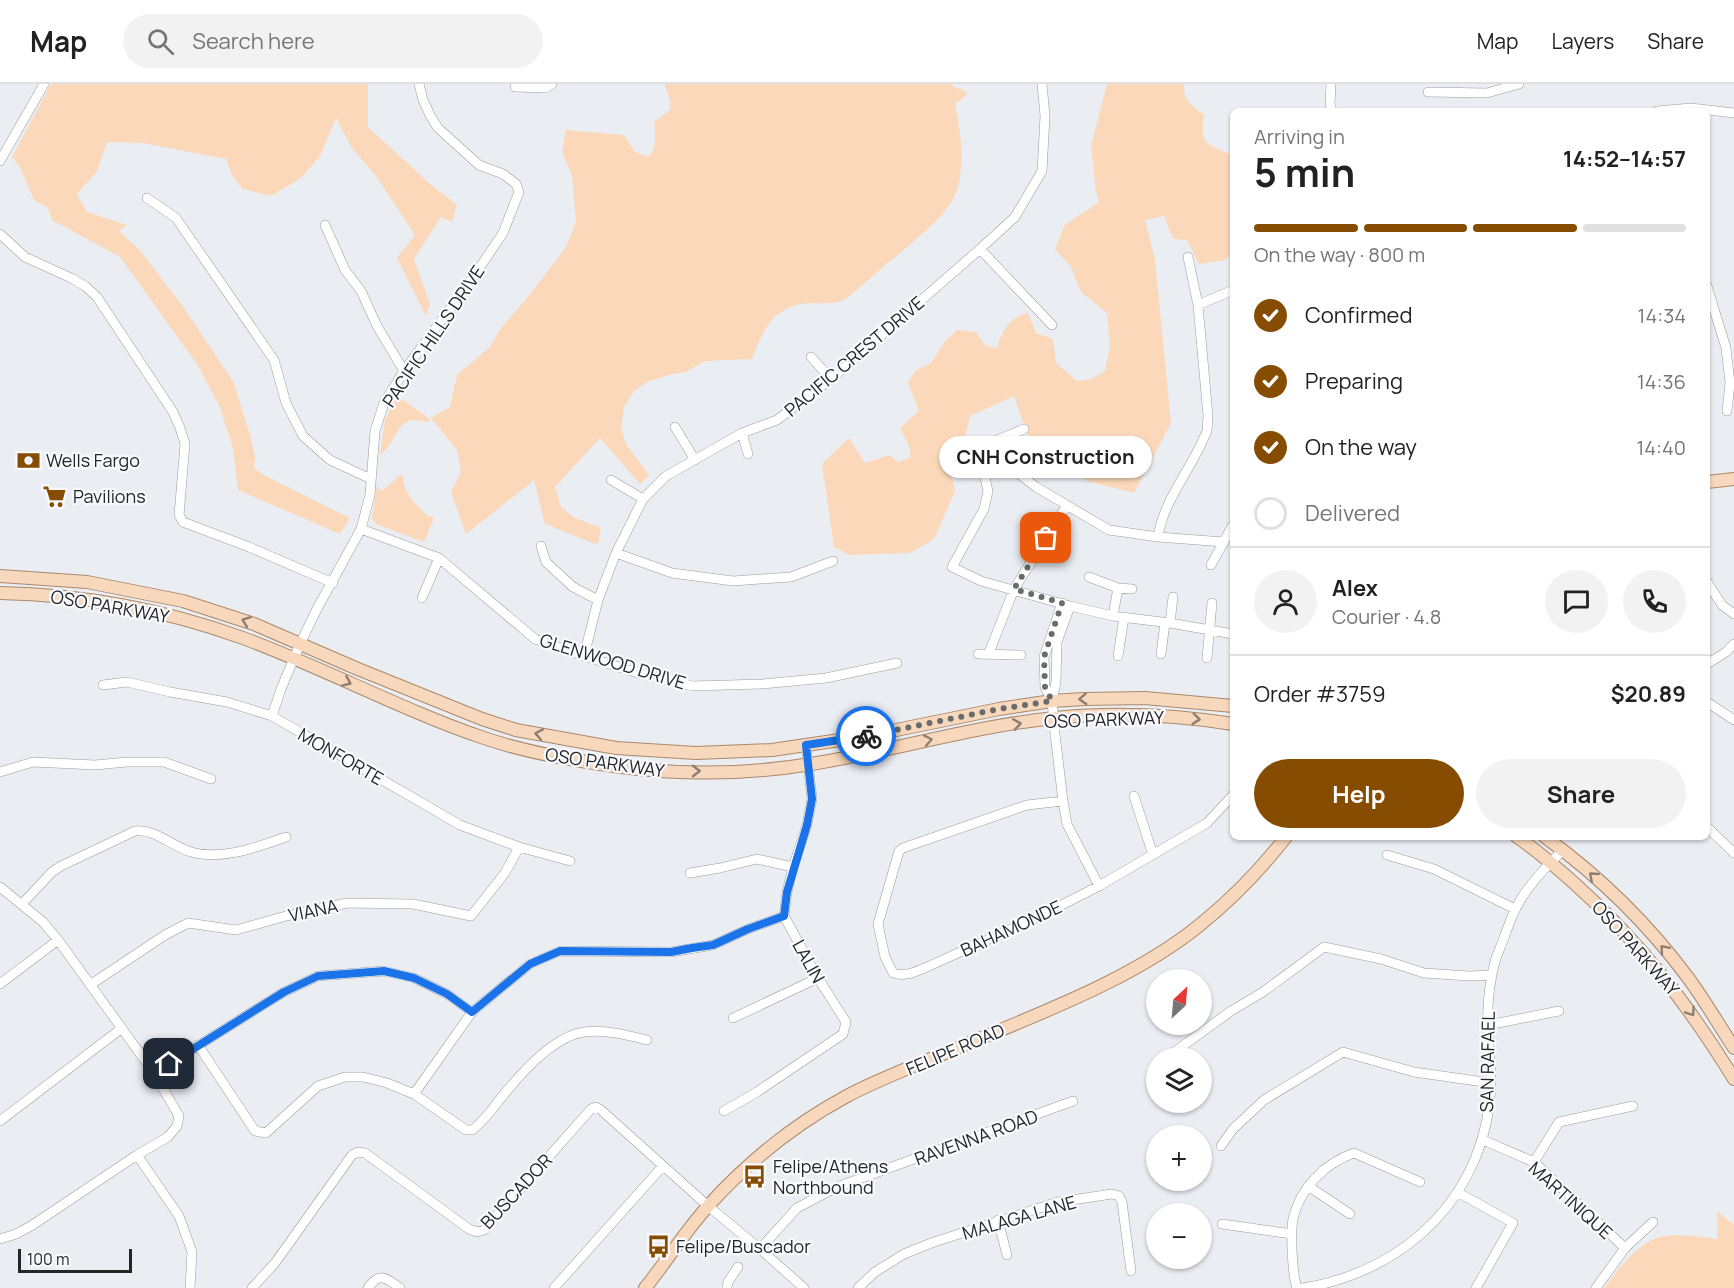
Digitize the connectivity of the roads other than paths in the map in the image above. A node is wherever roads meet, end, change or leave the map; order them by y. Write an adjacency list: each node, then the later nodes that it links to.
1 (44, 84): 12 (street)
2 (419, 84): 23 (street, PACIFIC HILLS DRIVE)
3 (552, 84): 7 (street)
4 (1042, 84): 16 (street, PACIFIC CREST DRIVE)
5 (1330, 84): 9 (street)
6 (1519, 84): 8 (street)
7 (515, 87)
8 (1428, 92)
9 (1331, 108)
10 (1710, 111): 11 (street)
11 (1734, 113)
12 (0, 161)
13 (147, 198): 32 (street)
14 (325, 225): 23 (street)
15 (0, 234): 49 (street)
16 (980, 249): 21 (street); 24 (street, PACIFIC CREST DRIVE)
17 (1188, 257): 20 (street)
18 (1230, 291): 20 (street)
19 (1710, 296): 25 (street)
20 (1198, 305): 40 (street)
21 (1052, 325)
22 (811, 357): 24 (street)
23 (405, 371): 32 (street, PACIFIC HILLS DRIVE)
24 (831, 380): 28 (street, PACIFIC CREST DRIVE)
25 (1727, 411)
26 (675, 427): 30 (street)
27 (1024, 429): 31 (street)
28 (742, 433): 29 (street); 30 (street, PACIFIC CREST DRIVE)
29 (748, 454)
30 (695, 460): 36 (street, PACIFIC CREST DRIVE)
31 (985, 473): 37 (street); 52 (street)
32 (371, 479): 38 (street, PACIFIC HILLS DRIVE)
33 (1734, 479): 35 (main road)
34 (611, 480): 36 (street)
35 (1710, 482)
36 (644, 499): 43 (street, PACIFIC CREST DRIVE)
37 (1067, 505): 40 (street); 52 (street)
38 (361, 530): 44 (street, GLENWOOD DRIVE); 49 (street, PACIFIC HILLS DRIVE)
39 (1230, 531): 41 (street)
40 (1158, 537): 41 (street)
41 (1224, 542): 46 (street)
42 (541, 546): 57 (street)
43 (616, 553): 45 (street); 57 (street, PACIFIC CREST DRIVE)
44 (439, 558): 56 (street); 70 (street, GLENWOOD DRIVE)
45 (833, 561)
46 (1211, 565)
47 (0, 576): 66 (main road, OSO PARKWAY, one-way to 47)
48 (1089, 577): 51 (street)
49 (333, 583): 66 (street, PACIFIC HILLS DRIVE)
50 (1710, 587): 60 (street)
51 (1118, 588): 53 (street); 61 (street)
52 (1014, 589): 59 (street); 69 (street)
53 (1132, 590)
54 (0, 593): 73 (main road, OSO PARKWAY)
55 (1173, 597): 63 (street)
56 (422, 598)
57 (598, 600): 70 (street, PACIFIC CREST DRIVE)
58 (1212, 603): 64 (street)
59 (1066, 605): 61 (street); 77 (street)
60 (1734, 614)
61 (1113, 616): 62 (street)
62 (1124, 617): 63 (street); 71 (street)
63 (1168, 623): 64 (street); 68 (street)
64 (1209, 630): 65 (street); 72 (street)
65 (1230, 634)
66 (300, 644): 73 (street, PACIFIC HILLS DRIVE); 84 (main road, OSO PARKWAY, one-way to 66)
67 (1734, 644): 74 (street)
68 (1161, 654)
69 (1021, 655)
70 (584, 656): 75 (street, GLENWOOD DRIVE)
71 (1118, 656)
72 (1207, 658)
73 (294, 659): 80 (street, PACIFIC HILLS DRIVE); 85 (main road, OSO PARKWAY, one-way to 85)
74 (1710, 662)
75 (897, 663)
76 (103, 685): 80 (street, MONFORTE)
77 (1052, 701): 79 (main road, OSO PARKWAY, one-way to 77); 81 (street); 84 (main road, OSO PARKWAY)
78 (1710, 704): 82 (street)
79 (1230, 706)
80 (272, 716): 96 (street, MONFORTE)
81 (1054, 718): 83 (main road, OSO PARKWAY, one-way to 83); 85 (main road, OSO PARKWAY, one-way to 81); 90 (street)
82 (1734, 720)
83 (1230, 724)
84 (806, 745): 85 (street)
85 (808, 764): 103 (street)
86 (0, 772): 87 (street)
87 (211, 779)
88 (1134, 796): 99 (street)
89 (1230, 798): 99 (street, BAHAMONDE)
90 (1063, 801): 105 (street); 105 (street, BAHAMONDE)
91 (1710, 830): 98 (street)
92 (286, 837): 107 (street)
93 (1283, 840): 140 (main road, FELIPE ROAD)
94 (1521, 840): 102 (main road, OSO PARKWAY)
95 (1549, 840): 97 (main road, OSO PARKWAY)
96 (519, 847): 101 (street, MONFORTE); 114 (street, VIANA)
97 (1563, 850): 102 (street, SAN RAFAEL); 123 (main road, OSO PARKWAY, one-way to 97)
98 (1734, 853)
99 (1153, 855): 105 (street, BAHAMONDE)
100 (1387, 855): 108 (street)
101 (570, 861)
102 (1551, 862): 108 (street, SAN RAFAEL); 125 (main road, OSO PARKWAY, one-way to 125)
103 (793, 867): 104 (street); 109 (street)
104 (690, 873)
105 (1099, 886)
106 (0, 887): 107 (street)
107 (22, 904): 110 (street)
108 (1515, 909): 111 (street, SAN RAFAEL)
109 (784, 916): 112 (street, LALIN); 116 (street)
110 (58, 940): 113 (street); 114 (street)
111 (1492, 975): 118 (street, SAN RAFAEL); 122 (street)
112 (818, 978): 117 (street); 130 (street, LALIN)
113 (1, 981)
114 (90, 985): 119 (street)
115 (1559, 1011): 118 (street)
116 (472, 1012): 121 (street); 127 (street)
117 (733, 1018)
118 (1488, 1025): 126 (street, SAN RAFAEL)
119 (122, 1028): 124 (street); 131 (street)
120 (647, 1040): 127 (street)
121 (198, 1046): 124 (street); 127 (street)
122 (1181, 1047)
123 (1734, 1048)
124 (154, 1074): 134 (street)
125 (1734, 1078)
126 (1491, 1083): 132 (street, SAN RAFAEL); 133 (street)
127 (414, 1094)
128 (1073, 1101): 148 (street, RAVENNA ROAD)
129 (1633, 1106): 135 (street)
130 (724, 1111)
131 (0, 1120)
132 (1483, 1140): 135 (street, MARTINIQUE); 139 (street, SAN RAFAEL)
133 (1221, 1146)
134 (137, 1155): 146 (street); 153 (street)
135 (1534, 1162): 147 (street, MARTINIQUE)
136 (663, 1166): 140 (street, BUSCADOR); 154 (street, BUSCADOR); 157 (street)
137 (1420, 1182): 138 (street)
138 (1308, 1186): 141 (street); 145 (street)
139 (1458, 1192): 162 (street, SAN RAFAEL); 163 (street)
140 (708, 1206): 148 (street, BUSCADOR); 158 (main road, FELIPE ROAD)
141 (1350, 1214)
142 (998, 1220): 149 (street); 151 (street, MALAGA LANE); 160 (street, MALAGA LANE)
143 (1653, 1222): 147 (street)
144 (1222, 1224): 145 (street)
145 (1292, 1234): 161 (street)
146 (0, 1239)
147 (1625, 1248): 164 (street)
148 (760, 1249): 152 (street, BUSCADOR)
149 (1007, 1255)
150 (738, 1267): 159 (street)
151 (1131, 1271)
152 (800, 1287)
153 (190, 1288)
154 (252, 1288)
155 (368, 1288): 156 (street)
156 (400, 1288)
157 (554, 1288)
158 (645, 1288)
159 (727, 1288)
160 (858, 1288)
161 (1297, 1288)
162 (1303, 1288)
163 (1476, 1288)
164 (1596, 1288)

